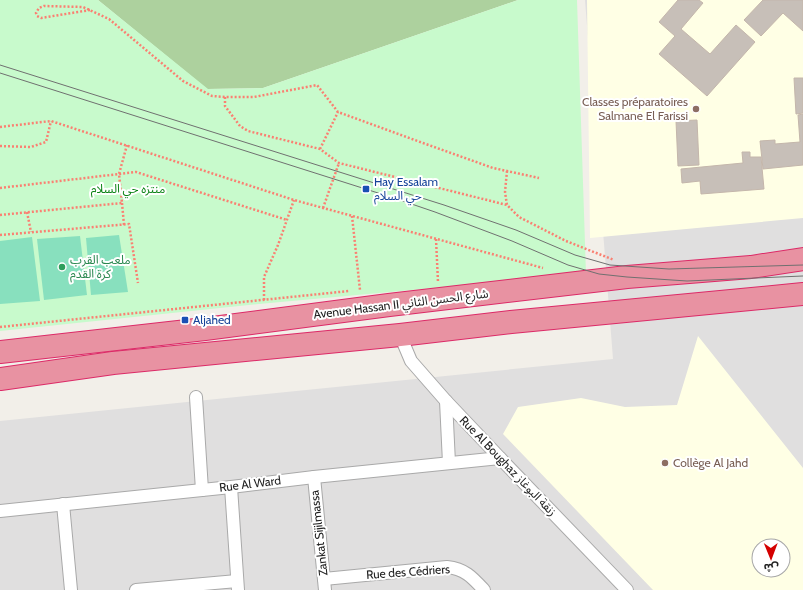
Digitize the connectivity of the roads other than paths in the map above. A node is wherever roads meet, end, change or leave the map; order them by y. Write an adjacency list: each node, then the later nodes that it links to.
1 (803, 259): 4 (highway, Avenue Hassan II شارع الحسن الثاني)
2 (803, 294): 3 (highway)
3 (400, 335): 5 (highway); 7 (street, Rue Al Boughaz زنقة البوغاز)
4 (0, 352)
5 (0, 379)
6 (196, 397): 12 (street)
7 (446, 401): 8 (street, Rue Al Boughaz زنقة البوغاز); 9 (street)
8 (500, 458): 9 (street, Rue Al Ward); 20 (street, Rue Al Boughaz زنقة البوغاز)
9 (449, 463): 10 (street, Rue Al Ward)
10 (314, 477): 11 (street, Rue Al Ward); 15 (street, Zankat Sijilmassa)
11 (231, 487): 12 (street, Rue Al Ward); 16 (street)
12 (202, 490): 13 (street, Rue Al Ward)
13 (64, 504): 14 (street, Rue Al Ward); 17 (street)
14 (0, 511)
15 (324, 584): 19 (street, Rue des Cédriers)
16 (238, 586): 18 (street)
17 (71, 590)
18 (136, 590)
19 (484, 590)
20 (627, 590)

